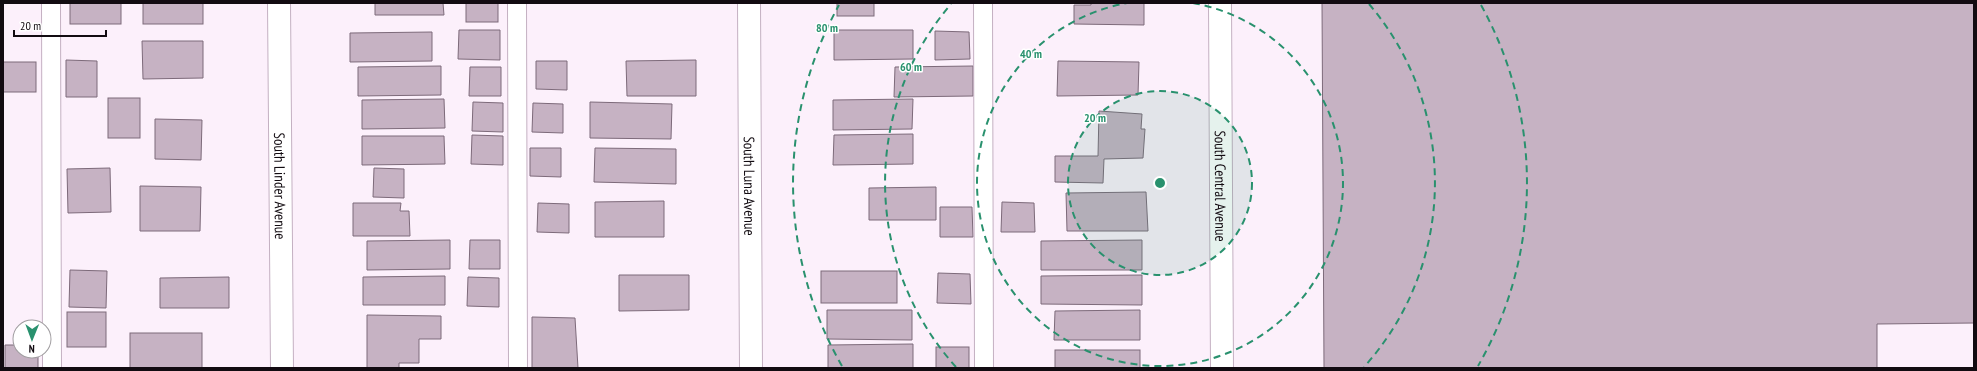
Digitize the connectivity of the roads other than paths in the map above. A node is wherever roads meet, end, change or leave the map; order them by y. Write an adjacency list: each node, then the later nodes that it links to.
1 (51, 3): 7 (lane)
2 (279, 3): 8 (street, South Linder Avenue)
3 (517, 3): 9 (lane)
4 (749, 3): 10 (street, South Luna Avenue)
5 (983, 3): 11 (lane)
6 (1220, 3): 12 (street, South Central Avenue)
7 (52, 368)
8 (282, 368)
9 (518, 368)
10 (750, 368)
11 (984, 368)
12 (1222, 368)

